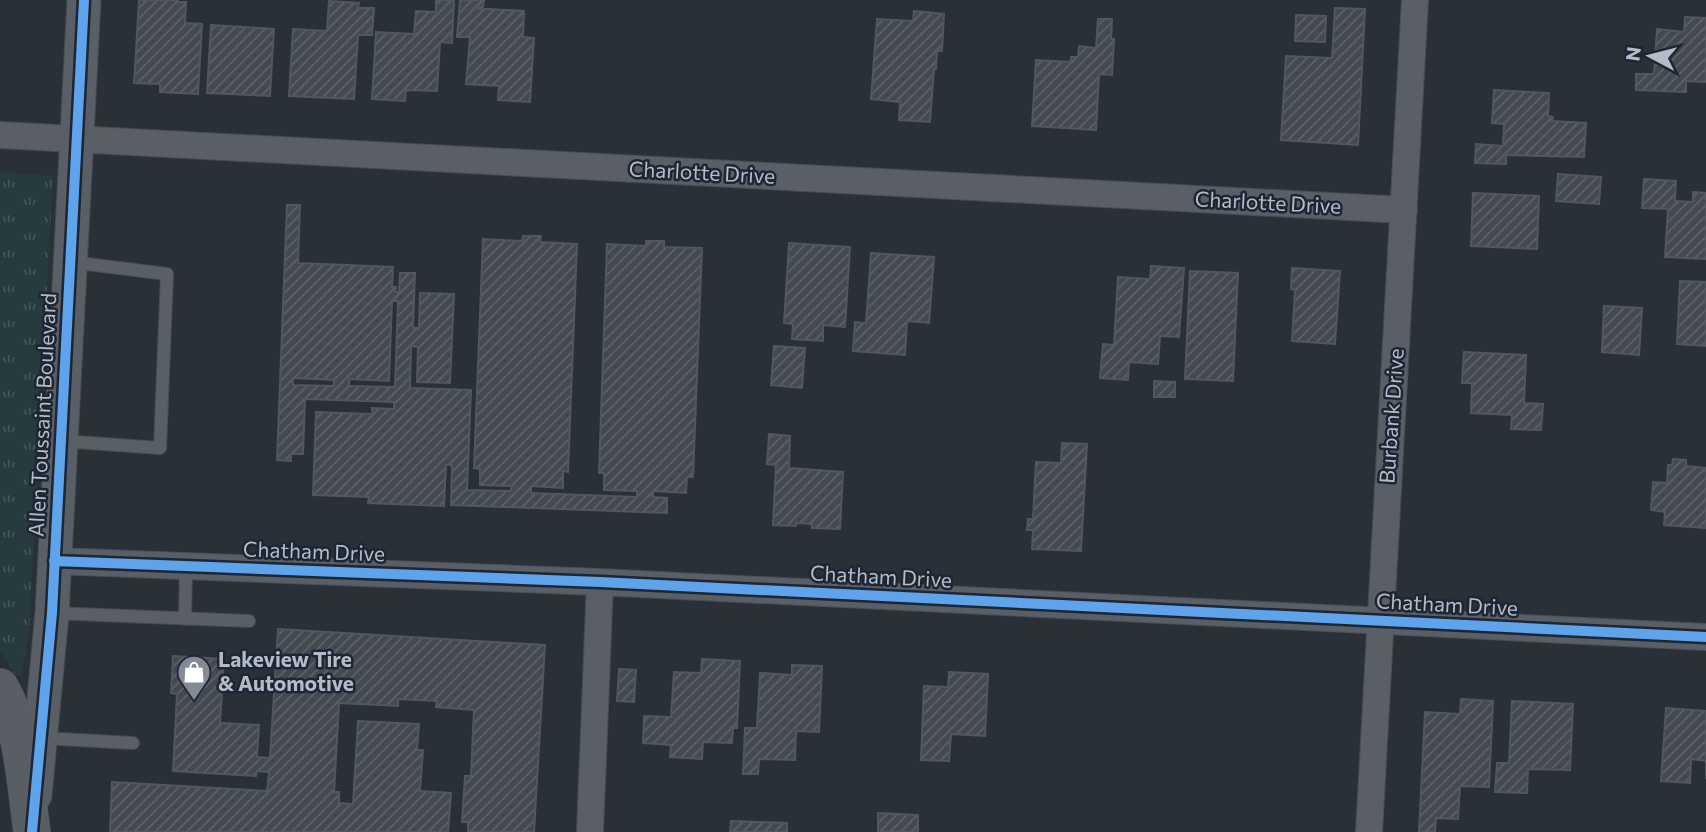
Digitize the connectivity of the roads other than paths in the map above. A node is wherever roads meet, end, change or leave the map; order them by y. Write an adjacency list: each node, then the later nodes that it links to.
1 (84, 0): 4 (street, Allen Toussaint Boulevard)
2 (1415, 0): 5 (street, Burbank Drive)
3 (0, 135): 4 (street, Charlotte Drive)
4 (76, 139): 5 (street, Charlotte Drive); 6 (street, Allen Toussaint Boulevard)
5 (1404, 211): 14 (street, Burbank Drive)
6 (70, 262): 7 (street, Allen Toussaint Boulevard); 7 (lane)
7 (61, 441): 8 (street, Allen Toussaint Boulevard)
8 (54, 561): 9 (street, Chatham Drive); 11 (street, Allen Toussaint Boulevard)
9 (186, 566): 10 (street, Chatham Drive); 12 (lane)
10 (600, 582): 14 (street, Chatham Drive); 20 (street)
11 (52, 613): 12 (lane); 17 (street, Allen Toussaint Boulevard)
12 (185, 619): 13 (lane)
13 (249, 621)
14 (1379, 621): 15 (street, Chatham Drive); 21 (street, Burbank Drive)
15 (1706, 637)
16 (0, 687): 19 (main road)
17 (40, 738): 18 (lane); 19 (street, Allen Toussaint Boulevard)
18 (133, 743)
19 (32, 832)
20 (590, 832)
21 (1368, 832)

